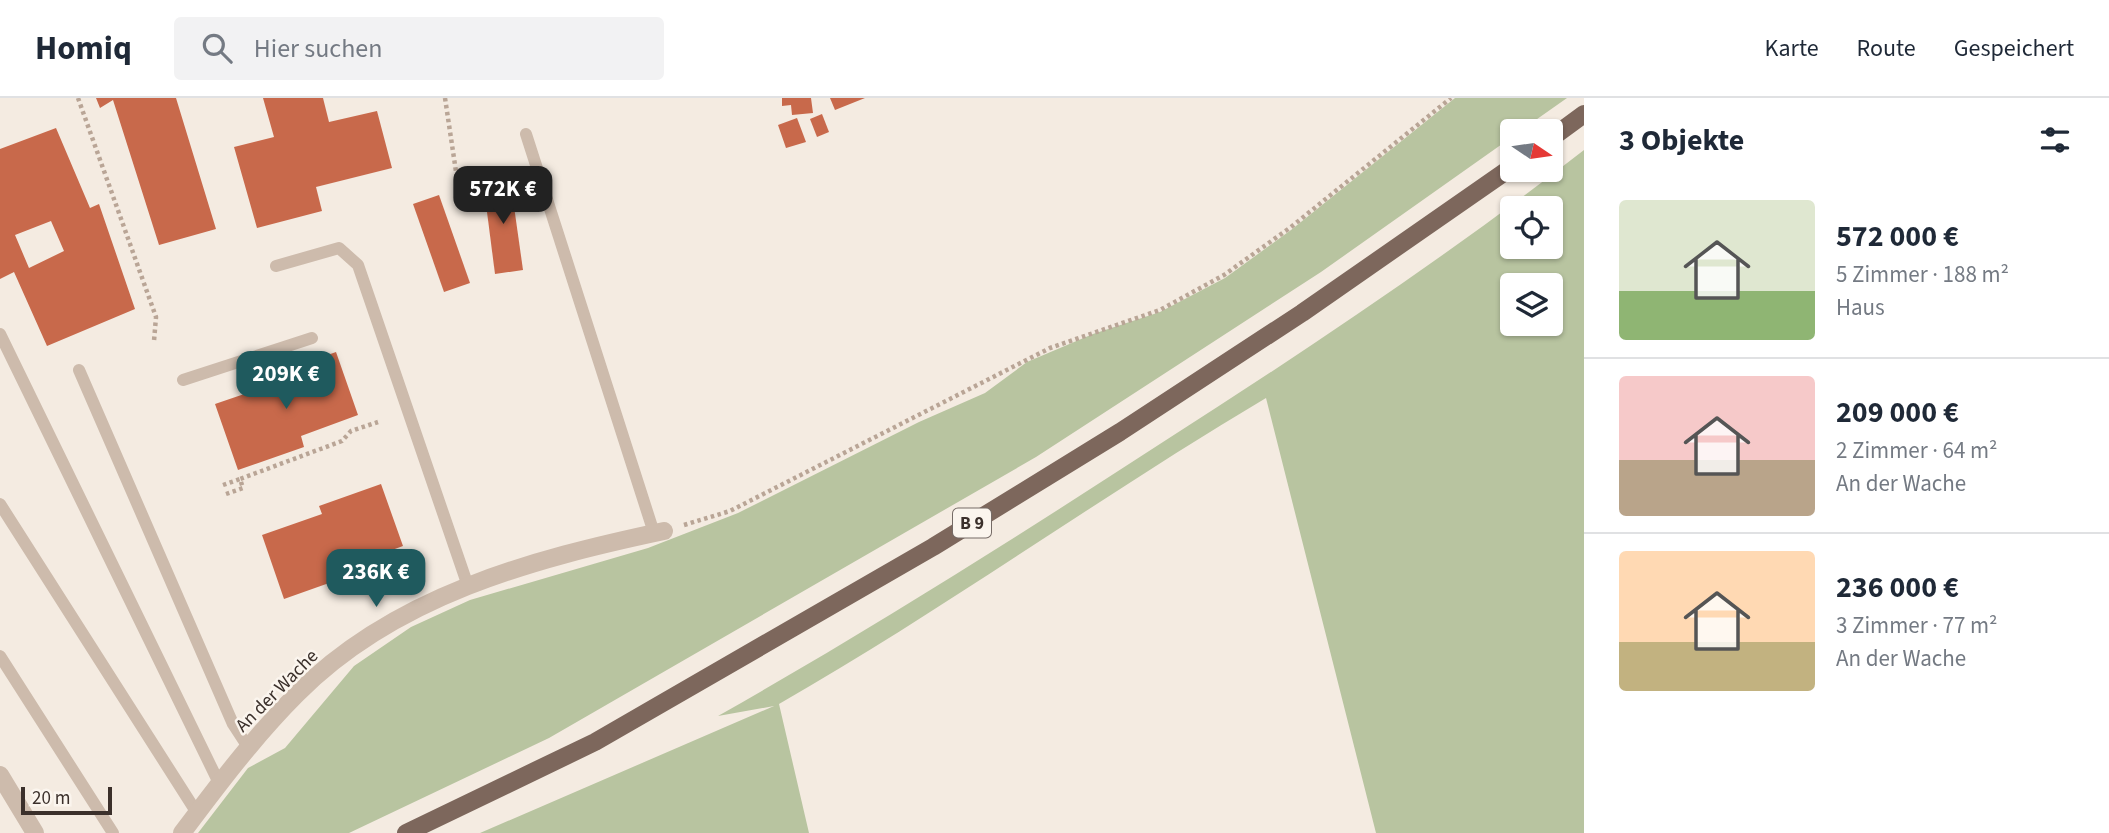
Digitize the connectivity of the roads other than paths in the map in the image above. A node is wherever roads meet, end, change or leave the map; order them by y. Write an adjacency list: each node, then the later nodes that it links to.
1 (1584, 114): 2 (main road)
2 (1563, 129)
3 (526, 134): 11 (lane)
4 (1500, 175): 21 (main road, B 9)
5 (276, 266): 12 (lane)
6 (0, 334): 16 (lane)
7 (312, 338): 9 (lane)
8 (79, 370): 14 (lane)
9 (183, 380)
10 (0, 504): 17 (lane)
11 (659, 532): 12 (street, An der Wache)
12 (468, 586): 14 (street, An der Wache)
13 (0, 656): 19 (lane)
14 (248, 747): 16 (street, An der Wache)
15 (0, 775): 18 (street)
16 (220, 785): 17 (street, An der Wache)
17 (197, 813): 20 (street, An der Wache)
18 (35, 833)
19 (113, 833)
20 (182, 833)
21 (406, 833)

